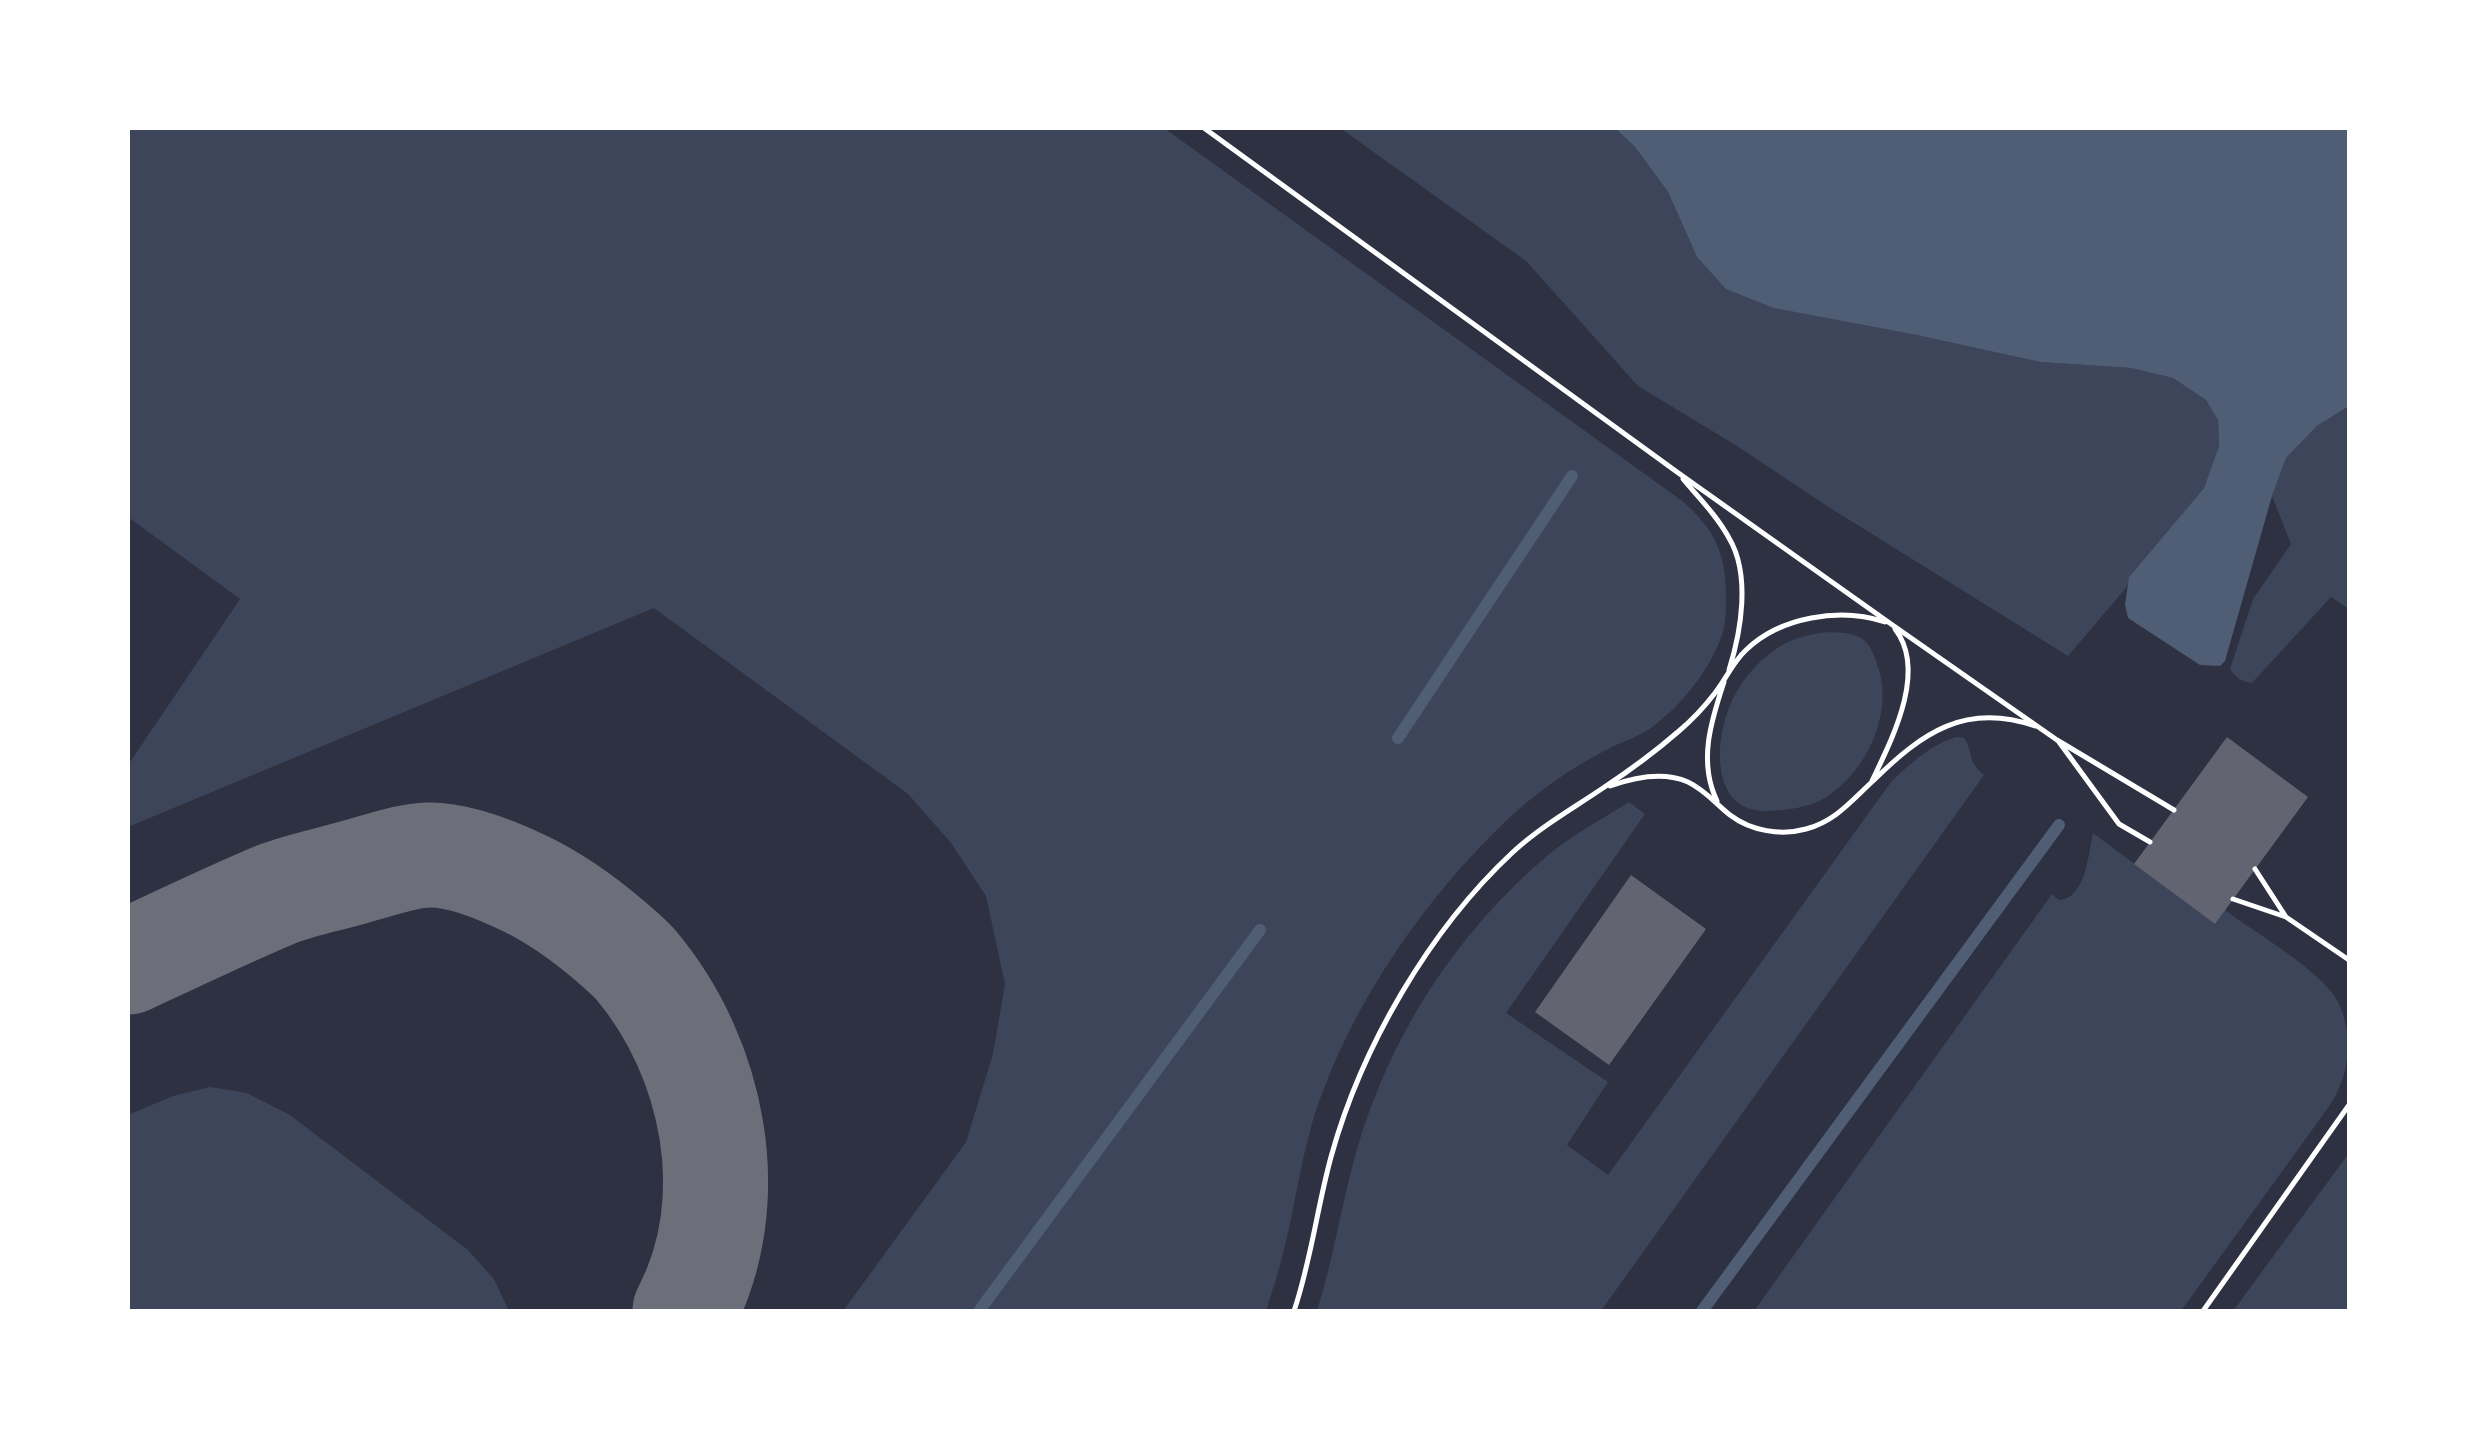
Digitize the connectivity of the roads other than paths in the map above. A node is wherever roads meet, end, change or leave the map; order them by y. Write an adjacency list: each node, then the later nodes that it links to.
1 (1204, 128): 2 (lane)
2 (1677, 472): 3 (lane); 4 (lane)
3 (1891, 624): 4 (lane); 5 (lane); 7 (lane)
4 (1727, 674): 8 (lane); 9 (lane)
5 (2043, 729): 6 (lane); 7 (lane)
6 (2057, 740): 10 (lane); 11 (lane)
7 (1872, 781): 9 (lane)
8 (1604, 788): 9 (lane); 17 (lane)
9 (1718, 804)
10 (2174, 810)
11 (2150, 842)
12 (2255, 869): 14 (lane)
13 (2233, 899): 14 (lane)
14 (2286, 918): 15 (lane)
15 (2349, 960)
16 (2349, 1105): 18 (lane)
17 (1294, 1311)
18 (2203, 1311)

